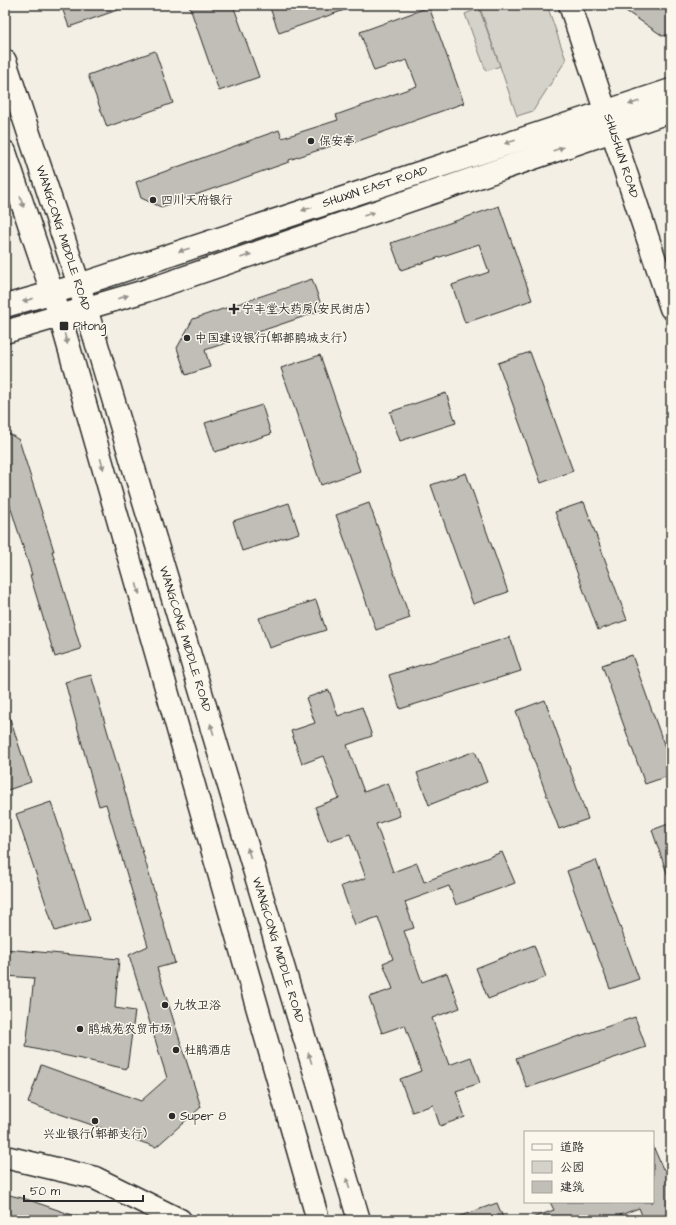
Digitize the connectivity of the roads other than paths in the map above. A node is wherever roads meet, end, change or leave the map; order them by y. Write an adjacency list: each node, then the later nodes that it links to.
1 (570, 5): 5 (main road, SHUSHUN ROAD)
2 (5, 61): 7 (main road, WANGCONG MIDDLE ROAD)
3 (671, 90): 5 (main road, SHUXIN EAST ROAD, one-way to 5)
4 (671, 111): 5 (main road, SHUXIN EAST ROAD)
5 (609, 121): 7 (main road, SHUXIN EAST ROAD, one-way to 7); 10 (main road, SHUXIN EAST ROAD, one-way to 5); 11 (main road, SHUSHUN ROAD)
6 (5, 152): 8 (main road, one-way to 8)
7 (79, 285): 8 (main road, SHUXIN EAST ROAD); 10 (main road, WANGCONG MIDDLE ROAD)
8 (53, 293): 9 (main road, SHUXIN EAST ROAD, one-way to 9); 12 (main road)
9 (5, 306)
10 (86, 308): 12 (main road, SHUXIN EAST ROAD); 17 (main road, WANGCONG MIDDLE ROAD, one-way to 10)
11 (671, 308)
12 (60, 316): 13 (main road, SHUXIN EAST ROAD); 16 (main road, one-way to 16)
13 (5, 332)
14 (5, 1157): 15 (main road)
15 (180, 1220)
16 (318, 1220)
17 (359, 1220)

